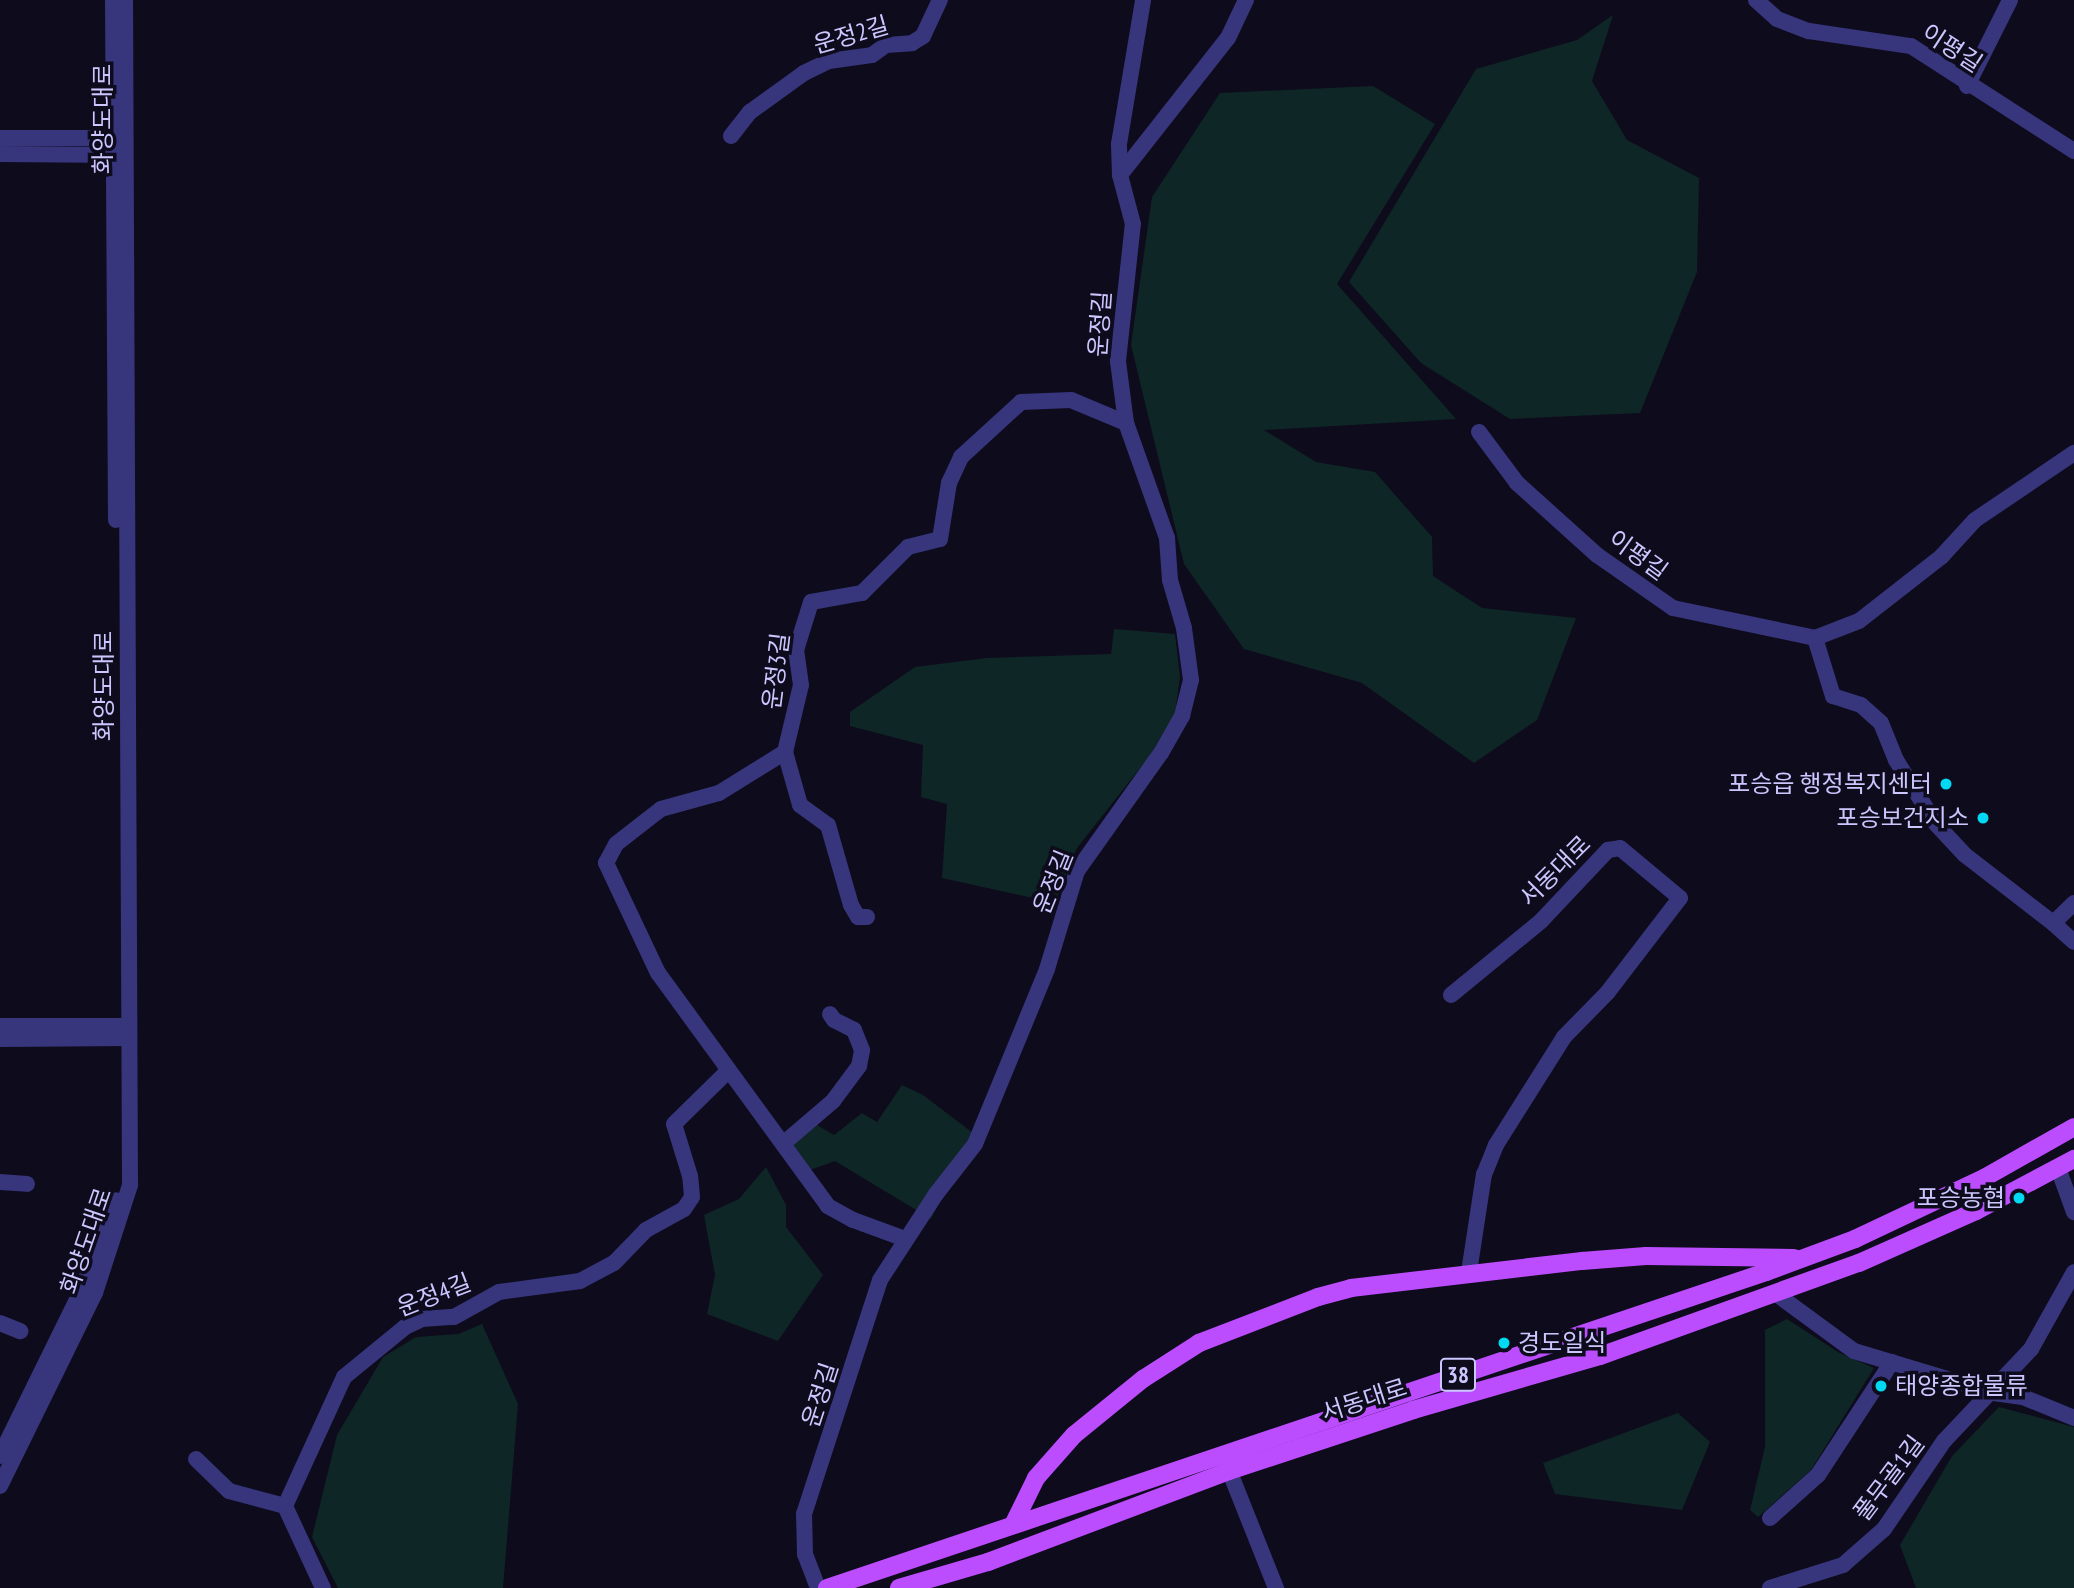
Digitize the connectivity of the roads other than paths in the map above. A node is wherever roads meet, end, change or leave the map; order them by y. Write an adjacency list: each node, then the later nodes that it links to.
1 (113, 0): 11 (street, 화양도대로)
2 (125, 0): 11 (street, 화양도대로)
3 (940, 0): 9 (street, 운정2길)
4 (1143, 0): 14 (street, 운정길)
5 (1246, 0): 14 (street)
6 (1756, 0): 8 (street, 이평길)
7 (2010, 0): 8 (street)
8 (1968, 86): 12 (street, 이평길)
9 (731, 136)
10 (0, 138): 11 (street)
11 (120, 147): 13 (street); 27 (street, 화양도대로)
12 (2074, 150)
13 (0, 154)
14 (1120, 175): 15 (street, 운정길)
15 (1126, 423): 19 (street, 운정3길); 37 (street, 운정길)
16 (1479, 432): 18 (street, 이평길)
17 (2074, 453): 18 (street)
18 (1815, 638): 22 (street)
19 (785, 752): 21 (street); 29 (street)
20 (2074, 903): 22 (street)
21 (867, 917)
22 (2053, 923): 23 (street)
23 (2074, 942)
24 (1451, 995): 39 (street, 서동대로)
25 (830, 1014): 31 (street)
26 (0, 1026): 27 (street)
27 (124, 1031): 28 (street); 44 (street, 화양도대로)
28 (0, 1039)
29 (728, 1071): 31 (street); 53 (street, 운정4길)
30 (2074, 1127): 38 (main road, 서동대로 / 38)
31 (784, 1143): 37 (street)
32 (2074, 1159): 33 (main road, 서동대로 / 38)
33 (2058, 1168): 36 (street); 41 (main road, 서동대로 / 38)
34 (0, 1182): 35 (street)
35 (27, 1184)
36 (2074, 1212)
37 (905, 1238): 57 (street, 운정길)
38 (1804, 1258): 39 (main road, 서동대로); 48 (main road, 서동대로 / 38)
39 (1469, 1272): 55 (main road, 서동대로)
40 (2074, 1272): 46 (street, 풀무골1길)
41 (1775, 1293): 45 (street); 51 (main road, 서동대로 / 38)
42 (0, 1323): 43 (street)
43 (20, 1331)
44 (55, 1355): 49 (street); 52 (street)
45 (1892, 1362): 46 (street); 54 (street)
46 (1994, 1393): 47 (street); 61 (street, 풀무골1길)
47 (2074, 1418)
48 (1222, 1453): 51 (street); 55 (main road, 서동대로 / 38)
49 (0, 1456)
50 (196, 1459): 53 (street)
51 (1229, 1471): 59 (main road, 서동대로 / 38); 60 (street)
52 (0, 1486)
53 (285, 1506): 56 (street)
54 (1770, 1518)
55 (1014, 1523): 58 (main road, 서동대로 / 38)
56 (323, 1588)
57 (818, 1588)
58 (827, 1588)
59 (899, 1588)
60 (1276, 1588)
61 (1770, 1588)

